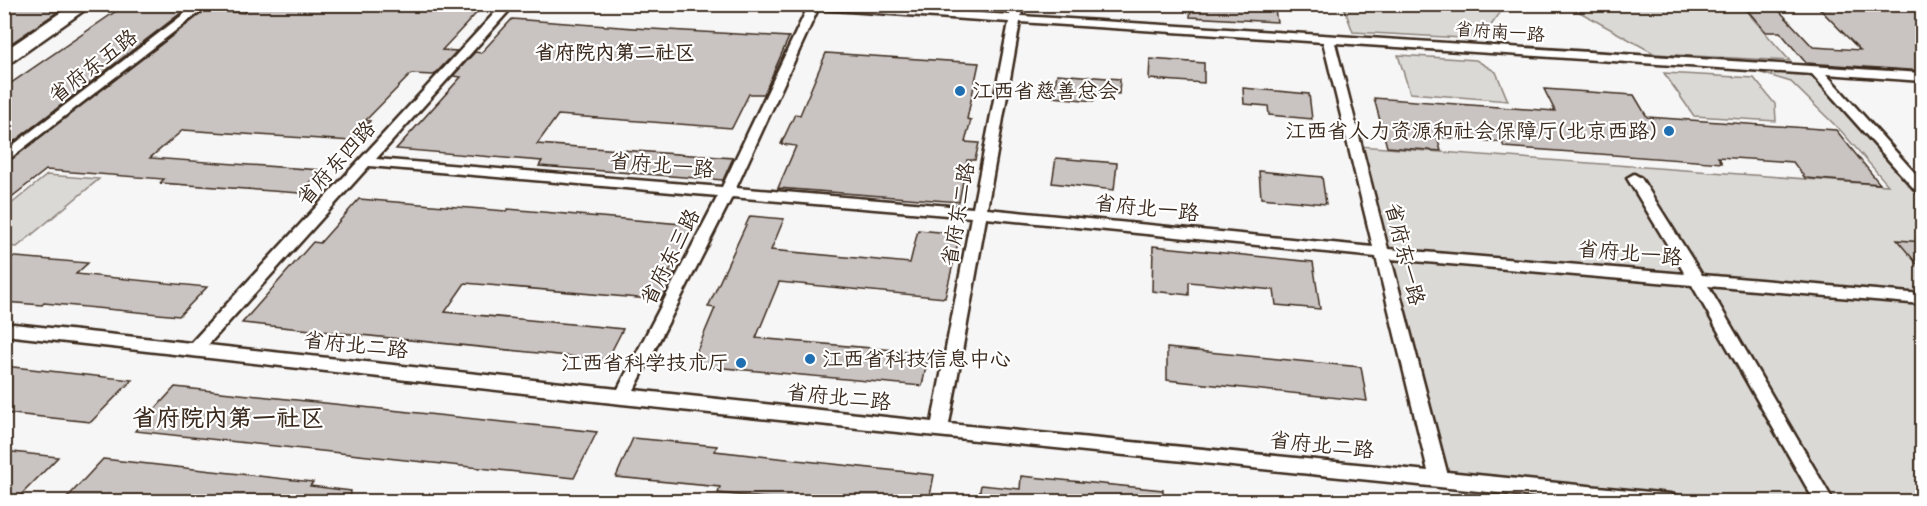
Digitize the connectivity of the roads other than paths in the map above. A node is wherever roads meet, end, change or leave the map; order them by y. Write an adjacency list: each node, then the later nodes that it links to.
1 (85, 4): 8 (street)
2 (205, 4): 11 (street, 省府东五路)
3 (510, 4): 12 (street, 省府东四路)
4 (787, 4): 5 (street, 省府南一路)
5 (815, 5): 6 (street, 省府南一路); 15 (street, 省府东三路)
6 (1016, 11): 7 (street, 省府南一路); 16 (street, 省府东二路)
7 (1328, 39): 9 (street, 省府南一路); 17 (street, 省府东一路)
8 (4, 59)
9 (1815, 70): 10 (street, 省府南一路); 14 (street)
10 (1923, 77)
11 (4, 159)
12 (366, 162): 15 (street, 省府北一路); 21 (street, 省府东四路)
13 (1634, 178): 18 (street)
14 (1923, 189)
15 (727, 192): 16 (street, 省府北一路); 22 (street, 省府东三路)
16 (980, 213): 17 (street, 省府北一路); 23 (street, 省府东二路)
17 (1383, 253): 18 (street, 省府北一路); 24 (street, 省府东一路)
18 (1697, 280): 19 (street, 省府北一路); 26 (street)
19 (1923, 299)
20 (4, 329): 21 (street, 省府北二路)
21 (194, 350): 22 (street, 省府北二路)
22 (622, 397): 23 (street, 省府北二路)
23 (939, 430): 24 (street, 省府北二路)
24 (1439, 479): 25 (street, 省府北二路)
25 (1670, 501)
26 (1825, 501)

